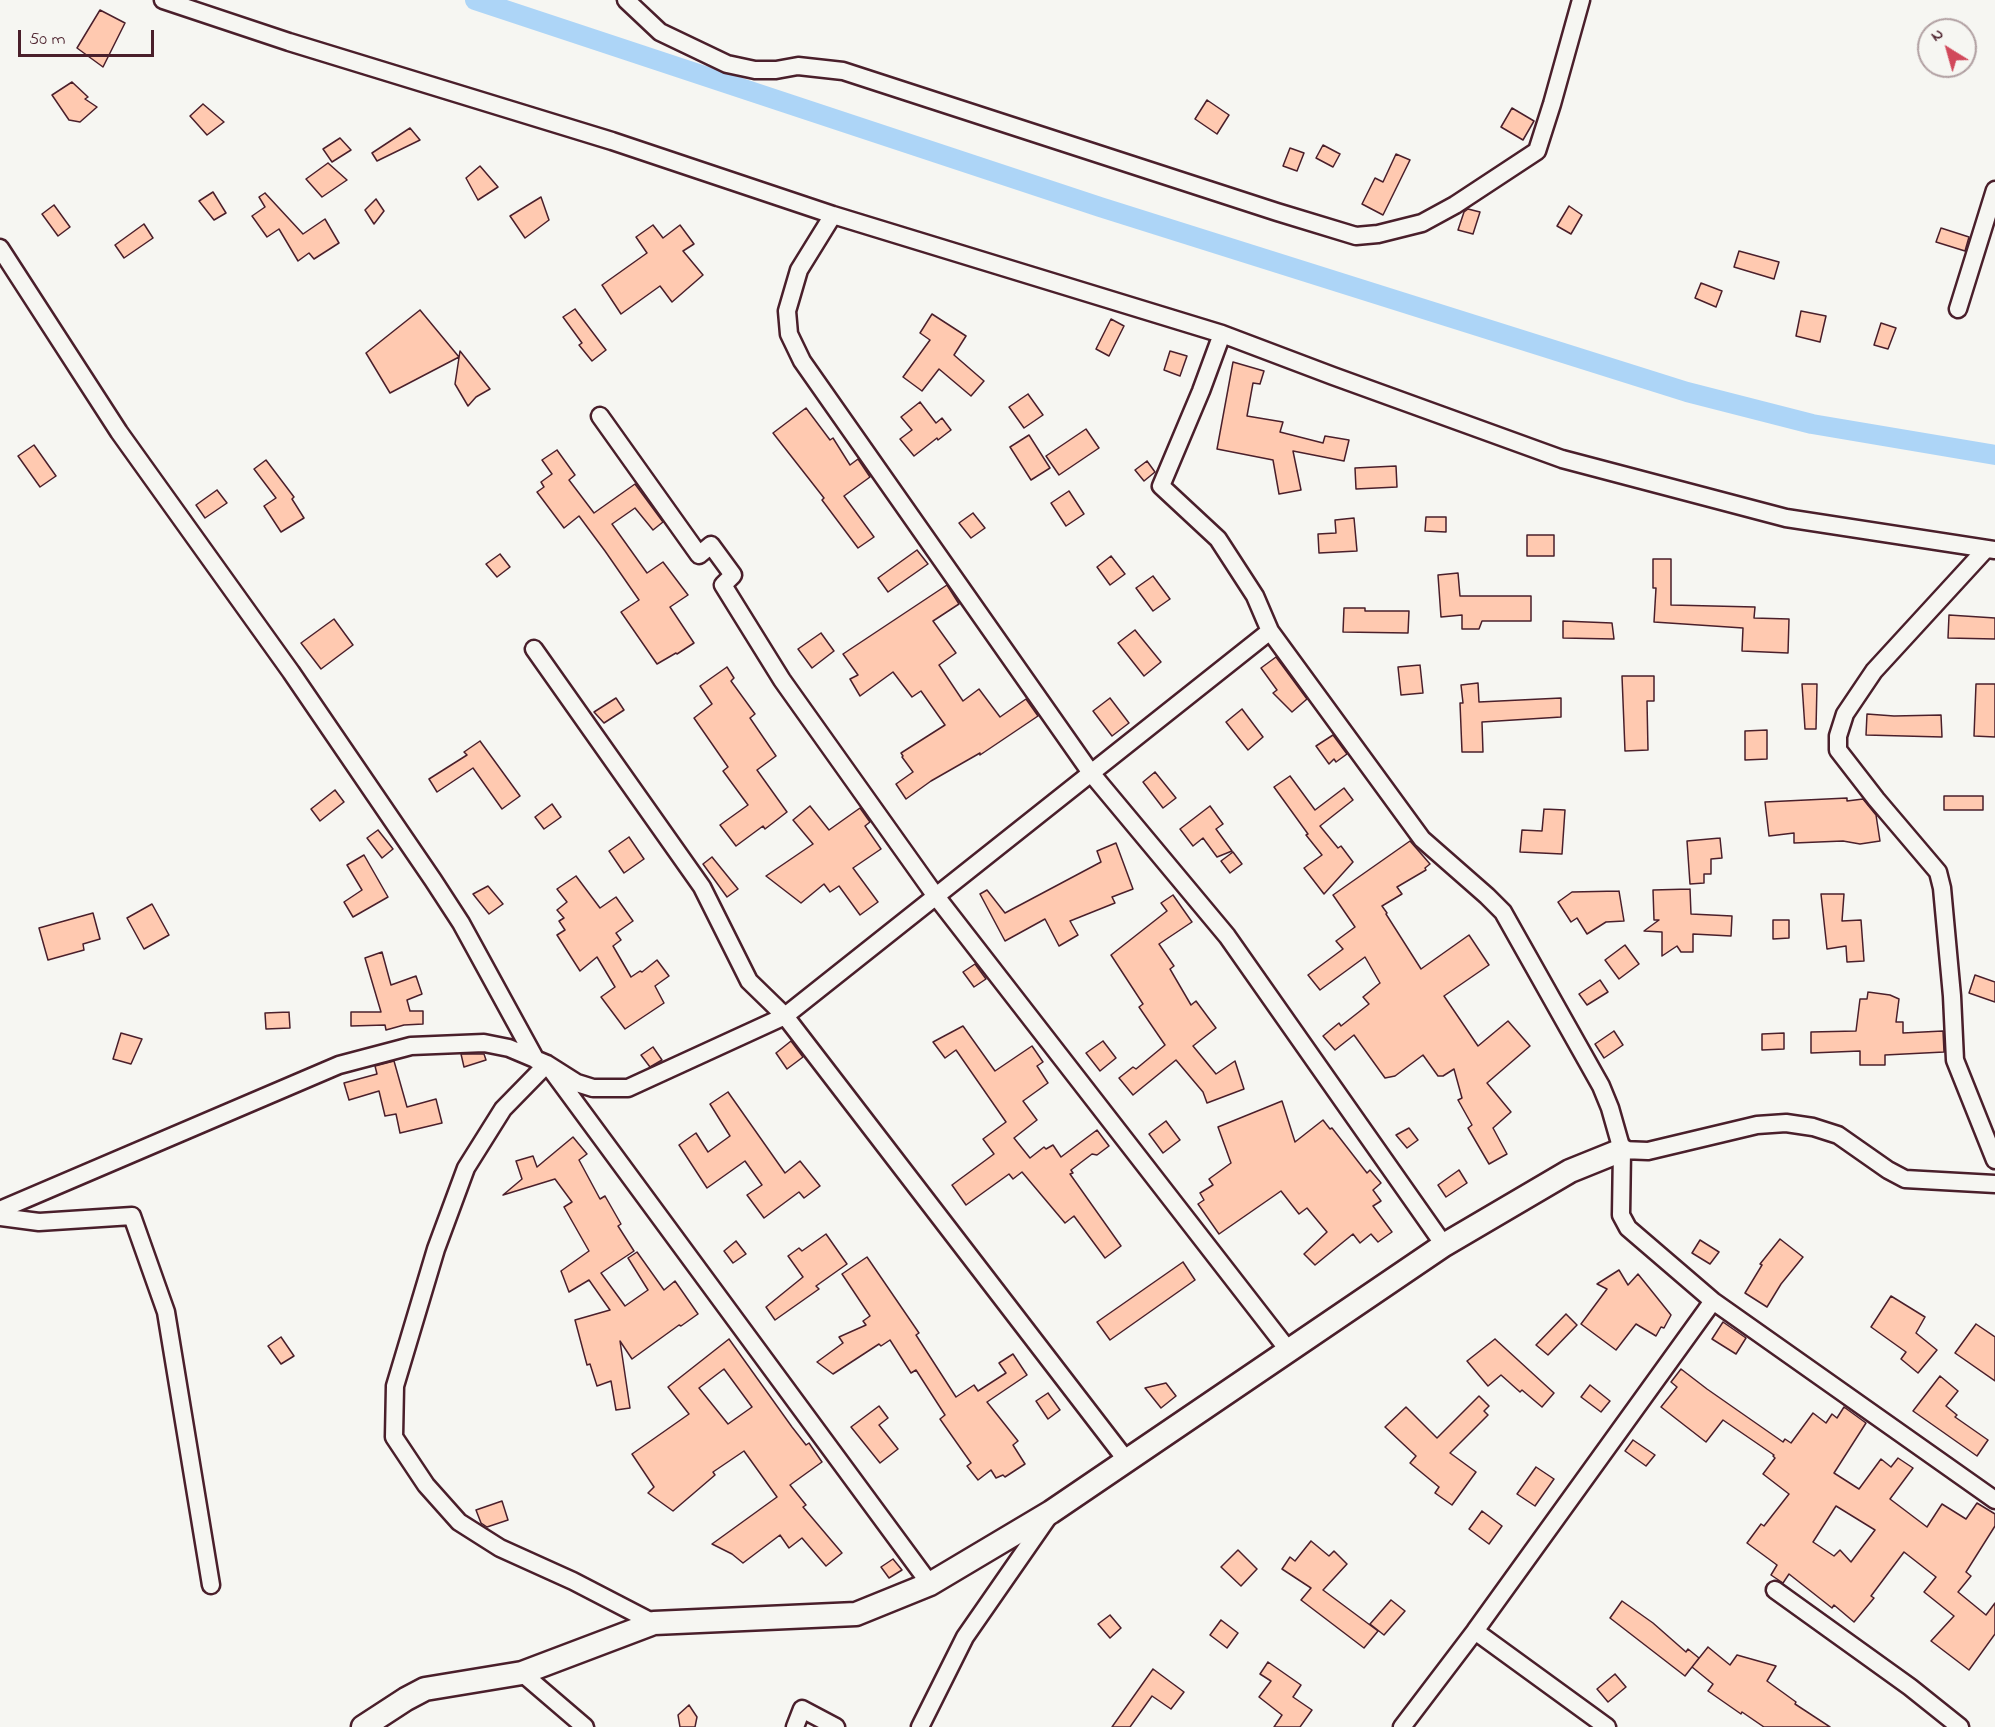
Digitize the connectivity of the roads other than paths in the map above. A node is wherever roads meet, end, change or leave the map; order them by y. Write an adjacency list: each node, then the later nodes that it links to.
1 (164, 0): 5 (street)
2 (626, 0): 3 (street)
3 (1581, 0)
4 (1995, 190): 7 (street)
5 (833, 215): 8 (street); 13 (street)
6 (0, 248): 16 (street)
7 (1958, 309)
8 (1222, 334): 10 (street); 11 (street)
9 (600, 416): 14 (street)
10 (1990, 550): 18 (street)
11 (1270, 632): 13 (street); 17 (street)
12 (534, 650): 15 (street)
13 (1091, 773): 14 (street); 22 (street)
14 (935, 895): 15 (street); 24 (street)
15 (785, 1016): 16 (street); 25 (street)
16 (542, 1062): 20 (street); 28 (street); 31 (street)
17 (1622, 1150): 19 (street); 22 (main road); 23 (street)
18 (1995, 1160)
19 (1995, 1184)
20 (0, 1210)
21 (0, 1216): 29 (street)
22 (1444, 1245): 24 (main road)
23 (1713, 1301): 26 (street); 32 (street)
24 (1289, 1352): 25 (main road)
25 (1127, 1461): 27 (main road)
26 (1995, 1500)
27 (1051, 1512): 28 (main road); 38 (street)
28 (930, 1584): 31 (main road)
29 (211, 1585)
30 (1775, 1590): 41 (street)
31 (654, 1623): 33 (main road)
32 (1475, 1631): 39 (street); 40 (street)
33 (522, 1672): 34 (main road); 35 (street)
34 (363, 1727)
35 (585, 1727)
36 (795, 1727): 37 (street)
37 (836, 1727)
38 (920, 1727)
39 (1402, 1727)
40 (1607, 1727)
41 (1960, 1727)

